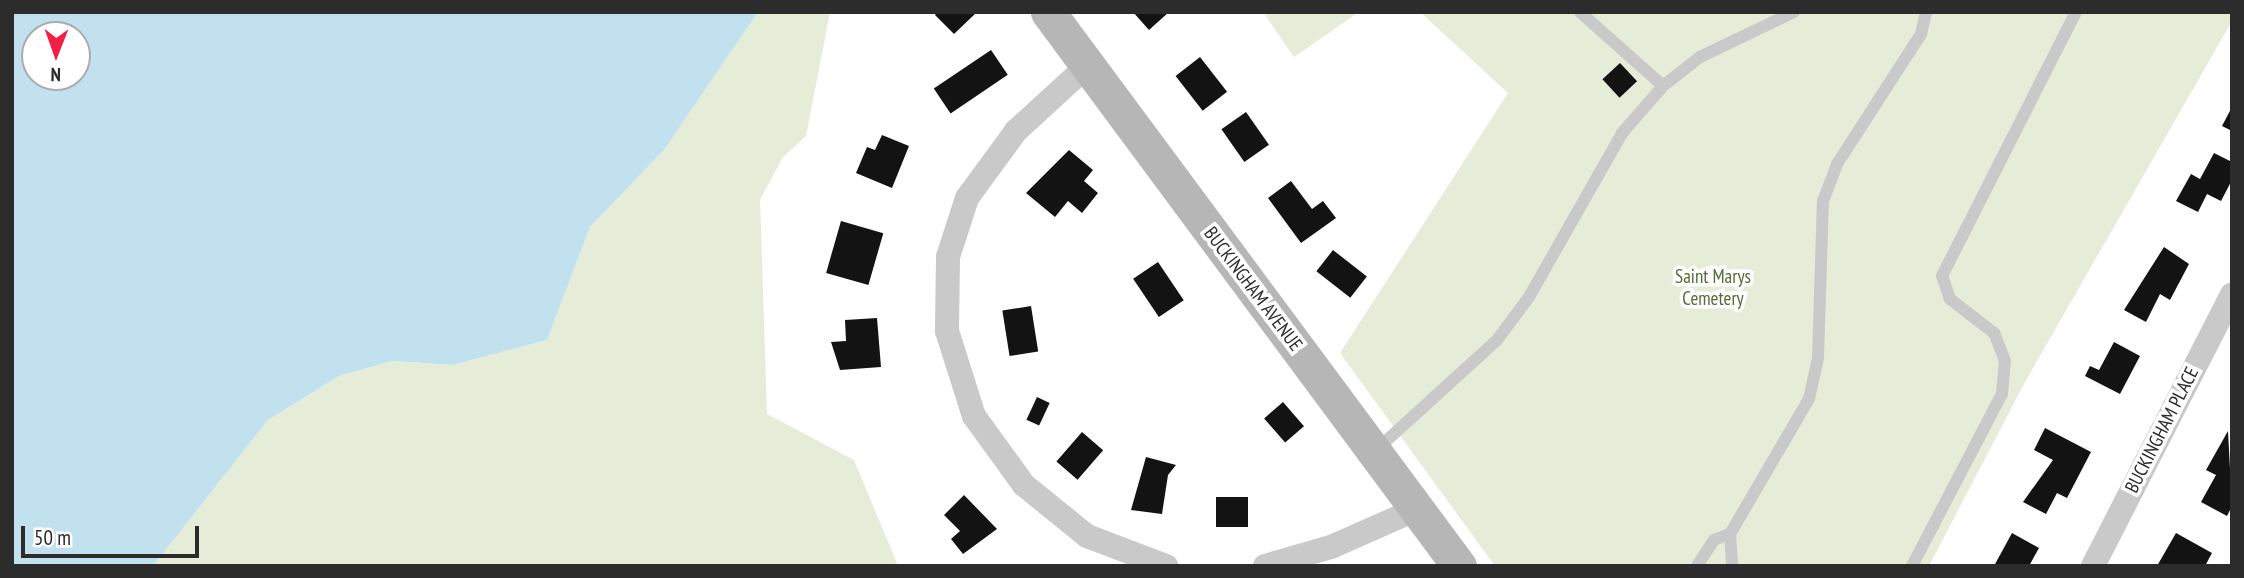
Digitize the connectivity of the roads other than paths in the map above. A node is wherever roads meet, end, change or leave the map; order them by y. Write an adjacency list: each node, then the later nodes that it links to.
1 (1048, 12): 6 (main road, BUCKINGHAM AVENUE)
2 (1580, 12): 7 (lane)
3 (1794, 12): 7 (lane)
4 (1926, 12): 11 (lane)
5 (2076, 12): 17 (lane)
6 (1088, 65): 9 (main road, BUCKINGHAM AVENUE); 12 (street)
7 (1663, 86): 9 (lane)
8 (2232, 294): 18 (street, BUCKINGHAM PLACE)
9 (1374, 452): 10 (main road, BUCKINGHAM AVENUE)
10 (1417, 509): 13 (street); 14 (main road, BUCKINGHAM AVENUE)
11 (1730, 534): 15 (lane); 16 (lane)
12 (1166, 566)
13 (1265, 566)
14 (1460, 566)
15 (1697, 566)
16 (1732, 566)
17 (1912, 566)
18 (2093, 566)

